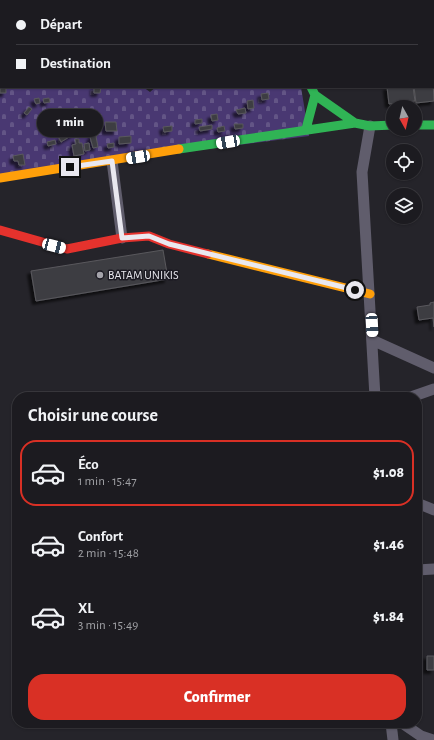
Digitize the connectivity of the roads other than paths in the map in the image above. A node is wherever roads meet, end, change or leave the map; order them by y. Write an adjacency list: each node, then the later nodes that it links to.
1 (313, 91): 2 (street); 7 (street)
2 (355, 123): 6 (street); 7 (street)
3 (386, 125): 6 (street)
4 (422, 125): 5 (street)
5 (434, 125)
6 (370, 126): 12 (street)
7 (306, 129): 8 (street)
8 (112, 161): 9 (street); 11 (street)
9 (0, 178)
10 (0, 230): 11 (street)
11 (122, 238): 12 (street)
12 (370, 294): 13 (street)
13 (372, 340): 14 (street); 16 (street)
14 (434, 368)
15 (434, 389): 17 (street)
16 (375, 392)
17 (422, 393)
18 (422, 505): 19 (street)
19 (434, 510)
20 (422, 570): 21 (street)
21 (434, 570)
22 (392, 728): 24 (street)
23 (409, 728): 25 (street)
24 (393, 740)
25 (433, 740)

